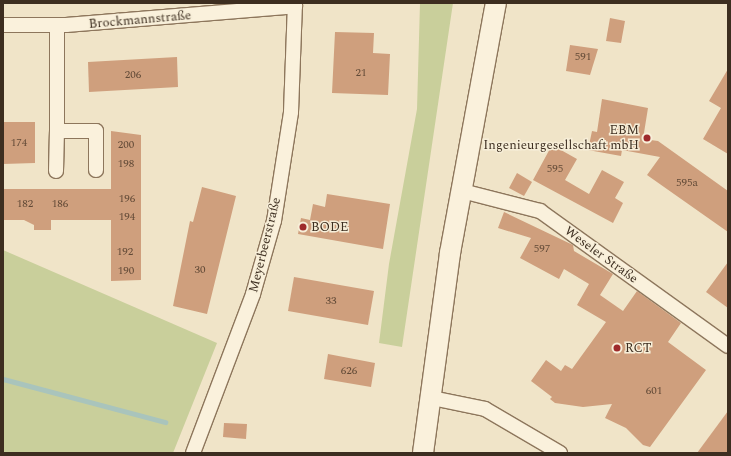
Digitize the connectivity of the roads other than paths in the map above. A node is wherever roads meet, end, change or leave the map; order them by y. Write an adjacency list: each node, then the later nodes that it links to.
1 (496, 3): 8 (main road)
2 (295, 5): 4 (street, Brockmannstraße); 11 (street, Meyerbeerstraße)
3 (3, 25): 4 (street, Brockmannstraße)
4 (57, 26): 5 (street)
5 (57, 131): 6 (street); 7 (street)
6 (96, 170)
7 (56, 171)
8 (462, 191): 9 (street, Weseler Straße); 10 (main road)
9 (728, 346)
10 (432, 398): 12 (main road); 13 (street)
11 (193, 453)
12 (423, 453)
13 (560, 453)

